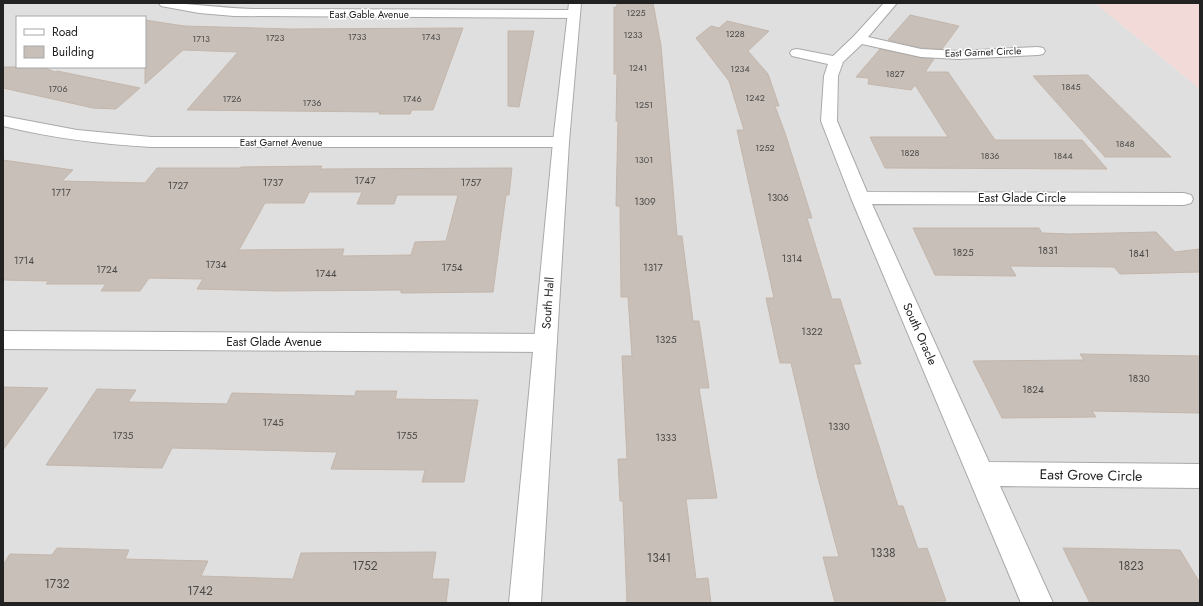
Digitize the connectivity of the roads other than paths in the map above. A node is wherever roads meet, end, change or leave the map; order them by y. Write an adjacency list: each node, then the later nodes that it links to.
1 (165, 3): 3 (street, East Gable Avenue)
2 (891, 3): 5 (street)
3 (360, 9): 4 (street, East Gable Avenue)
4 (575, 9): 10 (street, South Hall)
5 (859, 39): 6 (street, East Garnet Circle); 8 (street)
6 (1038, 51)
7 (797, 53): 8 (street)
8 (836, 61): 11 (street, South Oracle)
9 (3, 122): 10 (street, East Garnet Avenue)
10 (561, 142): 14 (street, South Hall)
11 (860, 198): 12 (street, East Glade Circle); 15 (street, South Oracle)
12 (1184, 199)
13 (3, 340): 14 (street, East Glade Avenue)
14 (545, 343): 17 (street, South Hall)
15 (981, 474): 16 (street, East Grove Circle); 18 (street, South Oracle)
16 (1200, 476)
17 (526, 603)
18 (1037, 603)

